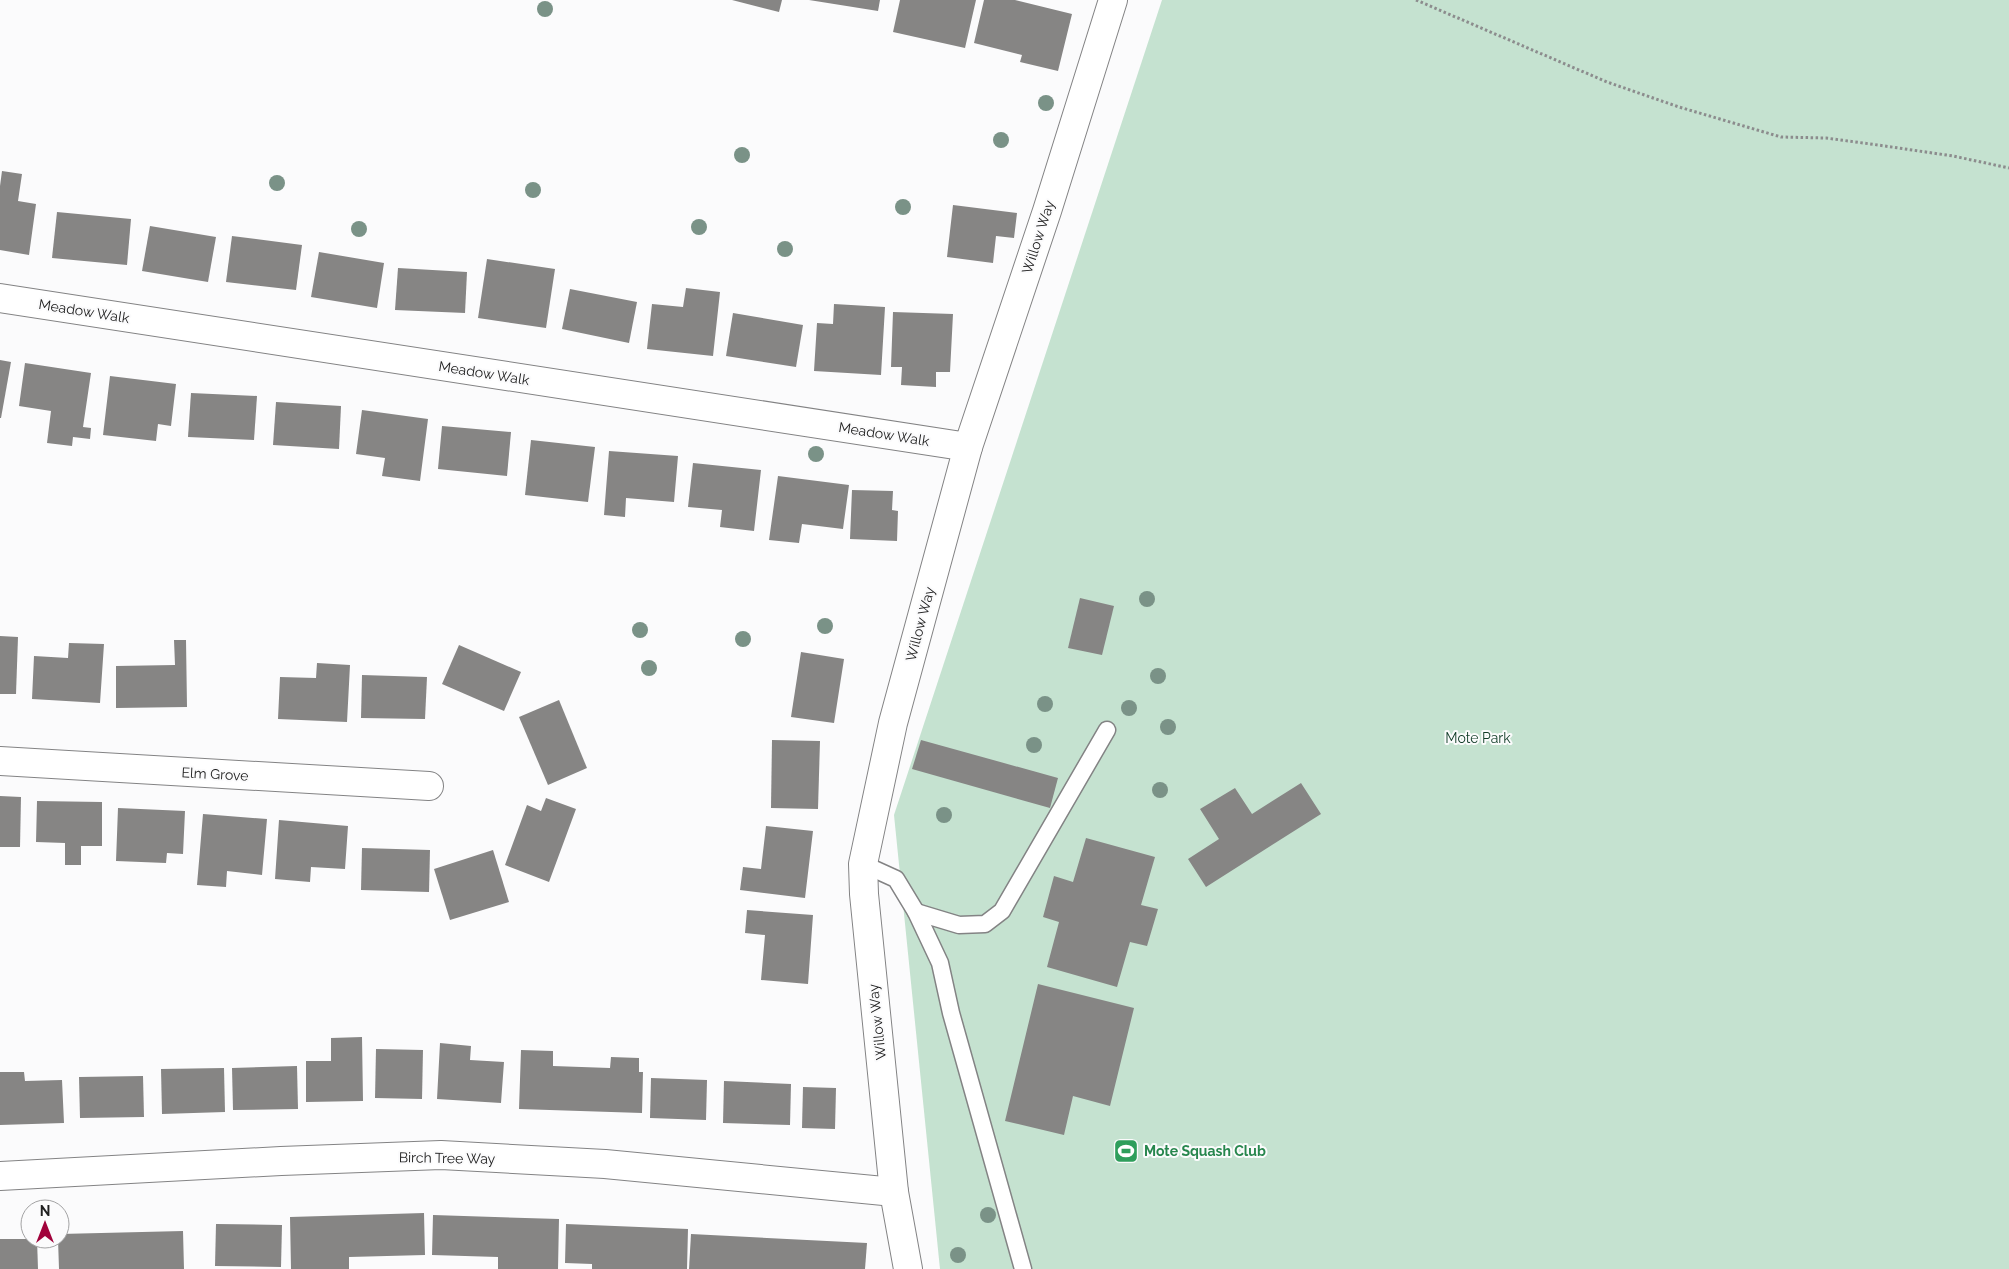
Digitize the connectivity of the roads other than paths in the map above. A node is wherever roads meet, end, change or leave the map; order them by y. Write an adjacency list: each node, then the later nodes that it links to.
1 (1113, 0): 3 (street, Willow Way)
2 (0, 298): 3 (street, Meadow Walk)
3 (968, 447): 7 (street, Willow Way)
4 (1107, 730): 8 (lane)
5 (0, 761): 6 (street, Elm Grove)
6 (429, 786)
7 (863, 864): 8 (lane); 10 (street, Willow Way)
8 (916, 912): 12 (lane)
9 (0, 1176): 10 (street, Birch Tree Way)
10 (894, 1192): 11 (street, Willow Way)
11 (908, 1269)
12 (1023, 1269)

